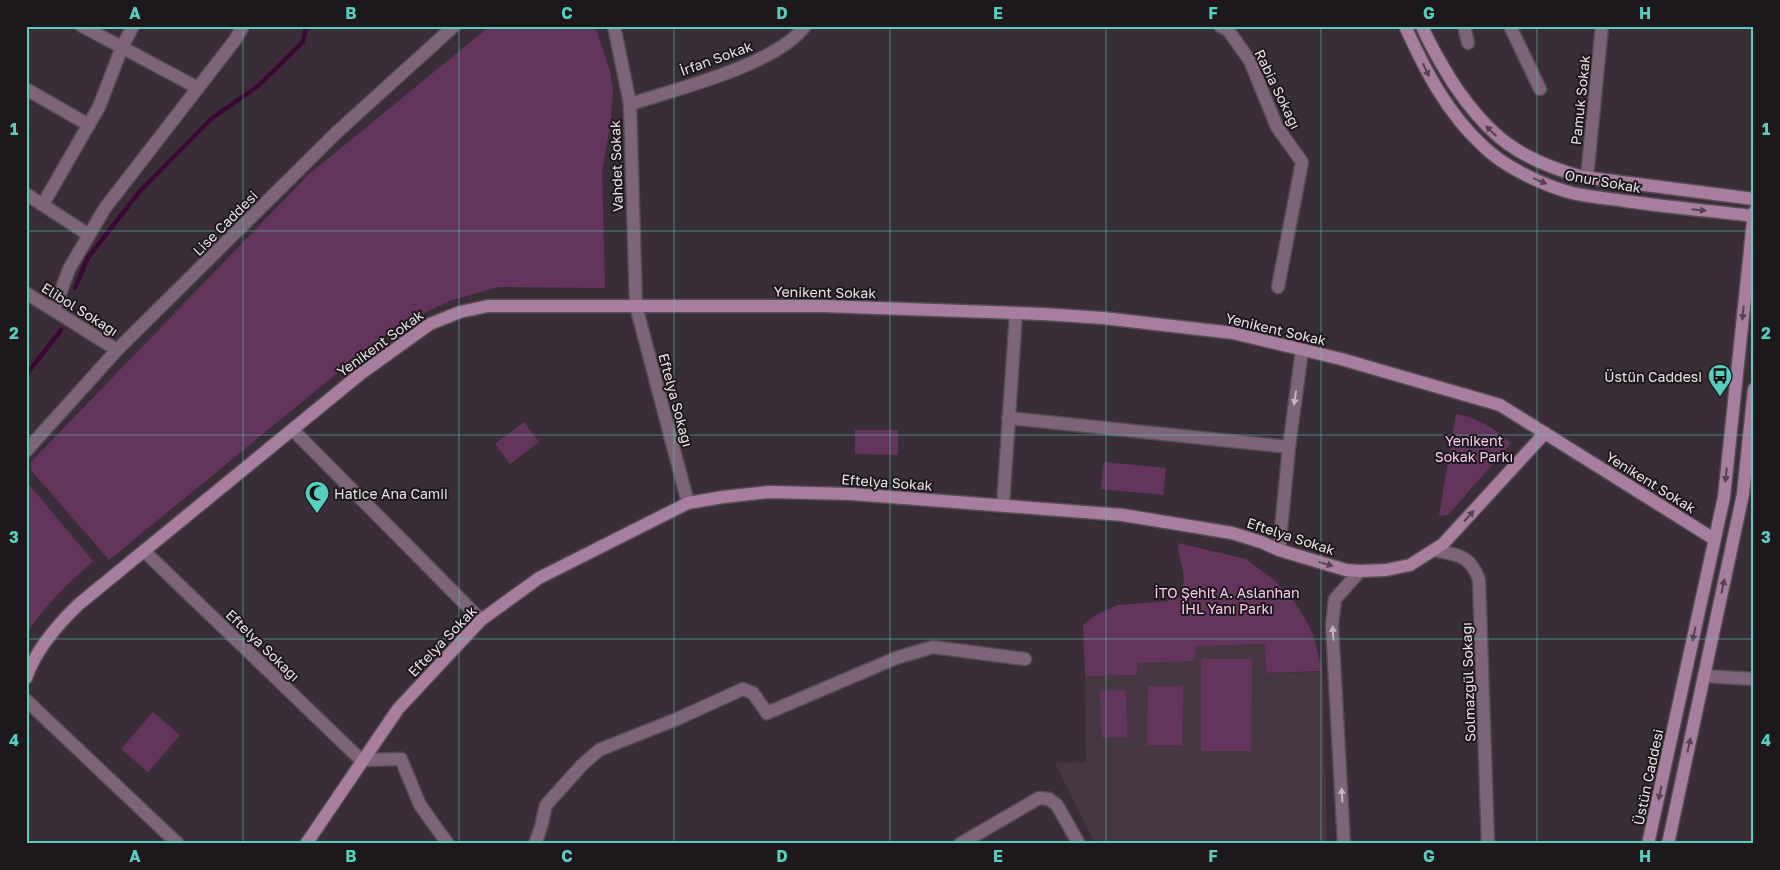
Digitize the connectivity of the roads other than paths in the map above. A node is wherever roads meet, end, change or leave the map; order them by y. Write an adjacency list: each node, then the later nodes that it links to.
1 (82, 26): 14 (street)
2 (133, 26): 14 (street)
3 (243, 26): 15 (street)
4 (454, 26): 32 (street, Lise Caddesi)
5 (614, 26): 18 (street, Vahdet Sokak)
6 (805, 26): 18 (street, İrfan Sokak)
7 (1220, 26): 27 (street, Rabia Sokağı)
8 (1405, 26): 25 (street, Onur Sokak, one-way to 25)
9 (1422, 26): 20 (street, Onur Sokak, one-way to 9)
10 (1464, 26): 13 (street)
11 (1510, 26): 17 (street)
12 (1602, 26): 20 (street, Pamuk Sokak)
13 (1468, 42)
14 (122, 47): 15 (street); 19 (street)
15 (198, 88): 26 (street)
16 (26, 89): 19 (street)
17 (1540, 89)
18 (630, 104): 29 (street, Vahdet Sokak)
19 (89, 125): 23 (street)
20 (1587, 177): 22 (street, Onur Sokak)
21 (26, 194): 23 (street)
22 (1754, 199)
23 (43, 204): 26 (street)
24 (1754, 212): 25 (street, Üstün Caddesi)
25 (1753, 216): 43 (street, Üstün Caddesi, one-way to 43)
26 (89, 235): 30 (street)
27 (1278, 287)
28 (26, 293): 30 (street, Elibol Sokağı)
29 (636, 306): 31 (street, Yenikent Sokak); 36 (street, Yenikent Sokak); 41 (street, Eftelya Sokağı)
30 (54, 310): 32 (street, Elibol Sokağı)
31 (1016, 313): 33 (street, Yenikent Sokak); 35 (street)
32 (117, 350): 39 (street, Lise Caddesi)
33 (1302, 350): 37 (street, Yenikent Sokak); 38 (street, one-way to 38)
34 (1754, 389): 40 (street)
35 (1008, 418): 38 (street); 42 (street)
36 (292, 430): 44 (street, Yenikent Sokak); 48 (street)
37 (1545, 433): 43 (street, Yenikent Sokak); 46 (street, Eftelya Sokak, one-way to 37)
38 (1289, 447): 45 (street)
39 (26, 451)
40 (1748, 494): 50 (street, one-way to 40)
41 (688, 503): 42 (street, Eftelya Sokak); 48 (street, Eftelya Sokak)
42 (1003, 505): 45 (street, Eftelya Sokak)
43 (1714, 539): 63 (street, Üstün Caddesi, one-way to 63)
44 (144, 550): 51 (street, Yenikent Sokak); 54 (street, Eftelya Sokağı)
45 (1279, 550): 47 (street, Eftelya Sokak, one-way to 47)
46 (1433, 550): 47 (street, Eftelya Sokak); 62 (street, Solmazgül Sokağı)
47 (1360, 571): 61 (street, one-way to 47)
48 (481, 620): 54 (street, Eftelya Sokak)
49 (1025, 659): 58 (street)
50 (1704, 676): 52 (street); 64 (street, one-way to 50)
51 (26, 678)
52 (1754, 679)
53 (26, 700): 55 (street)
54 (361, 760): 56 (street, Eftelya Sokak); 57 (street)
55 (178, 844)
56 (306, 844)
57 (448, 844)
58 (535, 844)
59 (960, 844): 60 (street)
60 (1079, 844)
61 (1344, 844)
62 (1488, 844)
63 (1648, 844)
64 (1668, 844)

